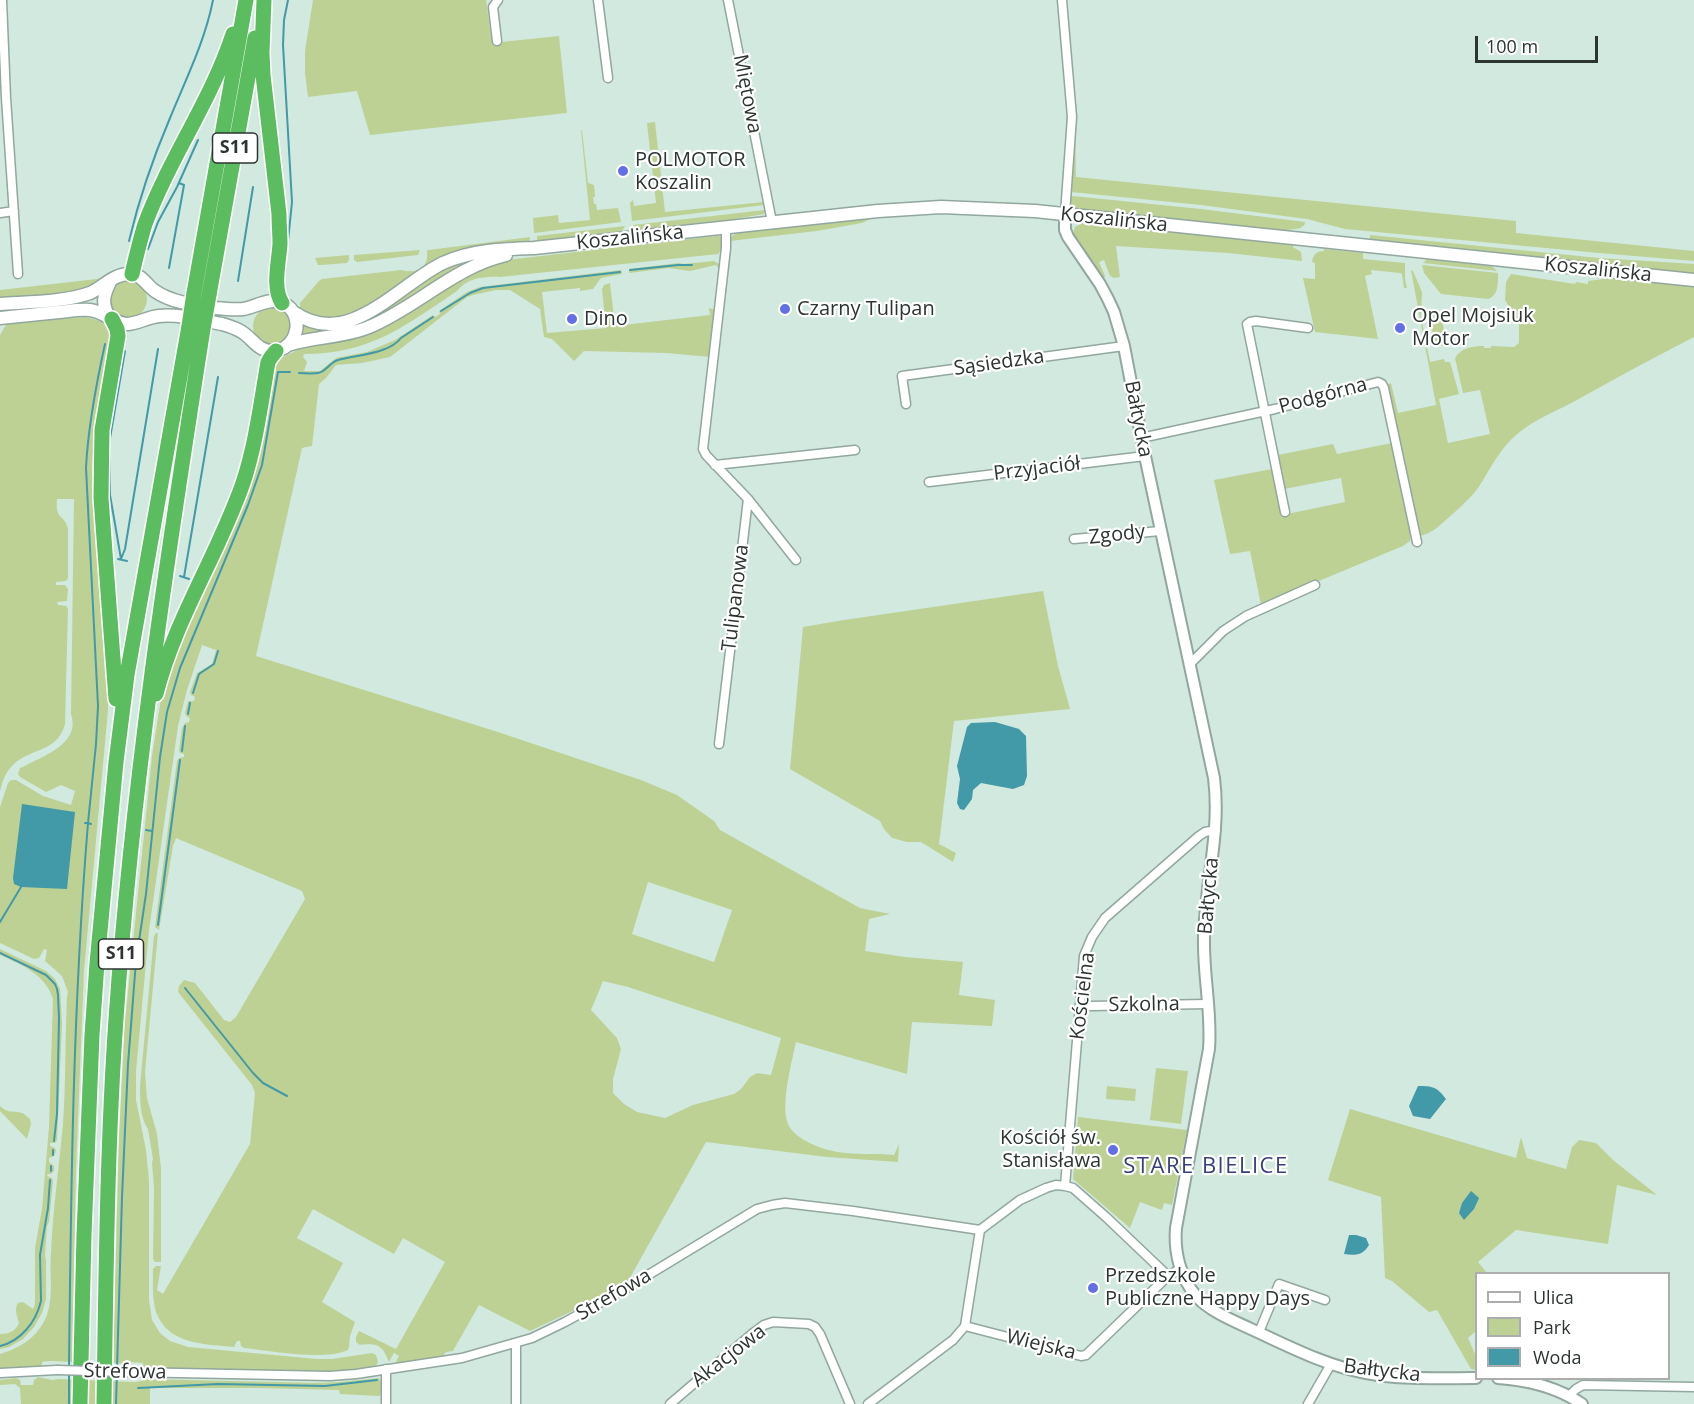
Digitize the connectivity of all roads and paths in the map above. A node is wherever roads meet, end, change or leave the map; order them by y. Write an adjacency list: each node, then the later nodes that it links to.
1 (2, 0): 10 (street)
2 (244, 0): 18 (highway); 21 (highway, S11)
3 (263, 0): 21 (highway, S11); 22 (highway)
4 (498, 0): 8 (street)
5 (598, 0): 9 (street)
6 (728, 0): 14 (street, Miętowa)
7 (1062, 0): 13 (street)
8 (497, 41)
9 (608, 78)
10 (3, 99): 11 (street)
11 (14, 211): 12 (street); 17 (street)
12 (0, 213)
13 (1065, 214): 14 (main road, Koszalińska); 19 (main road, Koszalińska); 29 (street, Bałtycka)
14 (772, 222): 15 (main road, Koszalińska)
15 (726, 227): 16 (main road, Koszalińska); 36 (street)
16 (534, 248): 24 (main road, Koszalińska); 30 (main road, Koszalińska)
17 (18, 274)
18 (132, 274): 20 (main road); 22 (main road)
19 (1694, 280)
20 (110, 282): 23 (main road); 25 (main road)
21 (202, 294): 27 (highway, S11, bridge)
22 (282, 303): 24 (main road, Koszalińska)
23 (0, 304)
24 (295, 313): 30 (main road)
25 (110, 317): 26 (main road); 30 (main road); 47 (highway)
26 (0, 318)
27 (196, 328): 47 (highway, S11); 48 (highway, S11)
28 (1308, 328): 32 (street)
29 (1124, 346): 31 (street, Sąsiedzka); 33 (street, Bałtycka)
30 (282, 348): 48 (highway)
31 (906, 404)
32 (1264, 411): 33 (street, Podgórna); 39 (street); 42 (street, Podgórna)
33 (1141, 438): 35 (street, Bałtycka)
34 (855, 450): 36 (street)
35 (1145, 456): 37 (street, Przyjaciół); 40 (street, Bałtycka)
36 (715, 465): 38 (street)
37 (929, 482)
38 (748, 499): 43 (street); 46 (street, Tulipanowa)
39 (1285, 512)
40 (1160, 531): 41 (street, Zgody); 45 (street, Bałtycka)
41 (1074, 539)
42 (1417, 542)
43 (796, 560)
44 (1315, 585): 45 (street)
45 (1189, 665): 49 (street, Bałtycka)
46 (719, 744)
47 (116, 762): 68 (highway, S11)
48 (140, 764): 69 (highway, S11)
49 (1216, 830): 50 (street, Kościelna); 51 (street, Bałtycka)
50 (1080, 1004): 51 (street, Szkolna); 52 (street, Kościelna)
51 (1208, 1004): 54 (street, Bałtycka)
52 (1065, 1186): 53 (street); 55 (street)
53 (980, 1230): 57 (street); 59 (street, Strefowa)
54 (1180, 1269): 55 (street, Wiejska); 58 (street, Bałtycka)
55 (1168, 1276): 57 (street, Wiejska)
56 (1325, 1300): 58 (street)
57 (965, 1326): 67 (street)
58 (1259, 1332): 60 (street, Bałtycka)
59 (516, 1344): 61 (street, Strefowa); 71 (street)
60 (1331, 1364): 63 (street, Bałtycka); 75 (street)
61 (386, 1369): 62 (street, Strefowa, bridge); 70 (street)
62 (0, 1373)
63 (1475, 1378)
64 (1513, 1380): 66 (street)
65 (1694, 1387): 66 (street)
66 (1569, 1396): 76 (street)
67 (878, 1401): 74 (street)
68 (81, 1404)
69 (104, 1404)
70 (386, 1404)
71 (516, 1404)
72 (670, 1404): 73 (street, Akacjowa)
73 (850, 1404)
74 (868, 1404)
75 (1308, 1404)
76 (1582, 1404)

